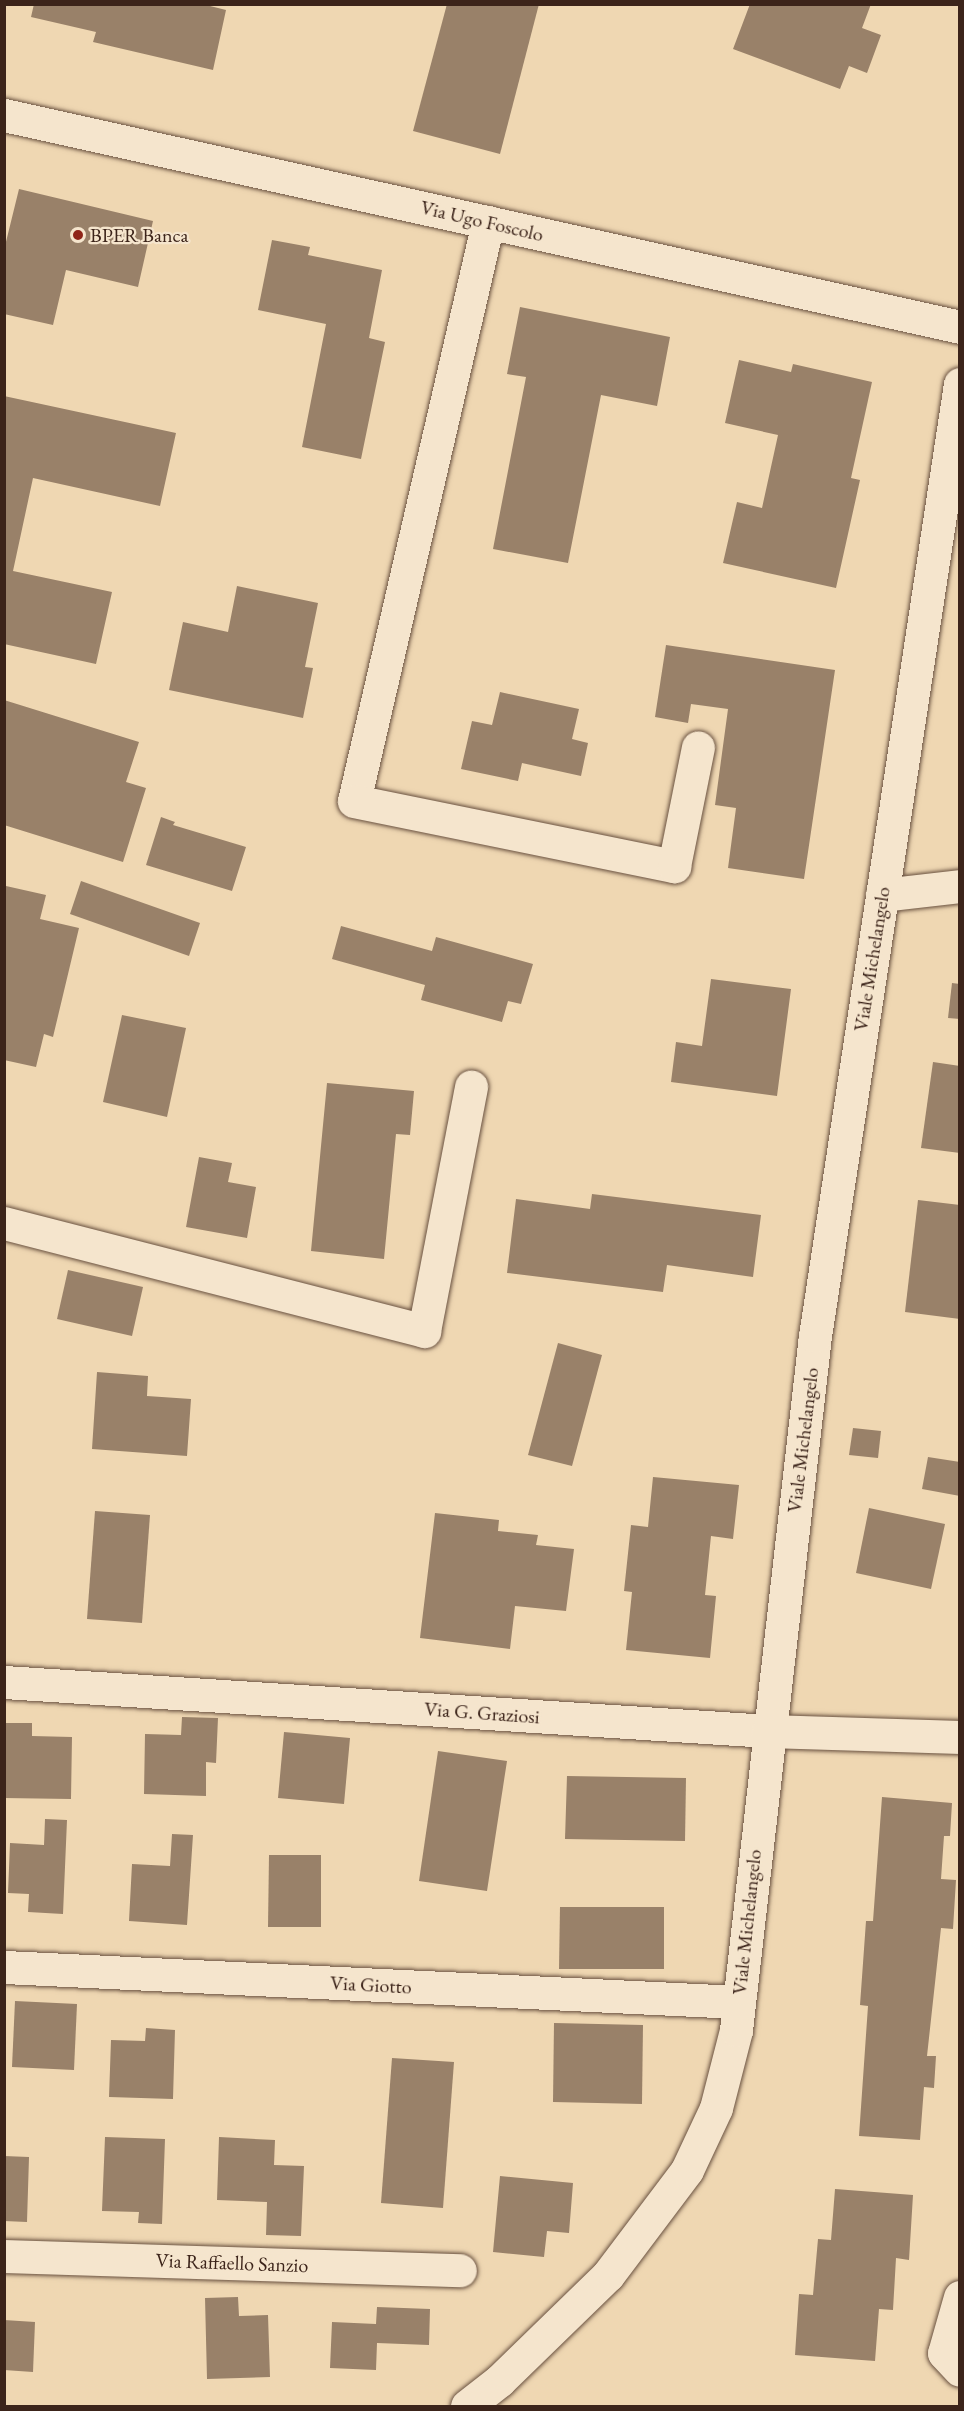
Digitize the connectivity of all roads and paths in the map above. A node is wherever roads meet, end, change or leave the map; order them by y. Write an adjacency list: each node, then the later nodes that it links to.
1 (4, 115): 2 (street, Via Ugo Foscolo)
2 (488, 222): 3 (street, Via Ugo Foscolo); 5 (street)
3 (960, 327)
4 (960, 384): 7 (street, Viale Michelangelo)
5 (698, 747)
6 (960, 886): 7 (street)
7 (882, 895): 11 (street, Viale Michelangelo)
8 (471, 1086): 9 (street)
9 (4, 1223)
10 (4, 1682): 11 (street, Via G. Graziosi)
11 (768, 1731): 12 (street, Via G. Graziosi); 14 (street, Viale Michelangelo)
12 (960, 1737)
13 (4, 1967): 14 (street, Via Giotto)
14 (738, 2002): 19 (street, Viale Michelangelo)
15 (4, 2256): 16 (street, Via Raffaello Sanzio)
16 (460, 2270)
17 (960, 2298): 18 (street)
18 (960, 2370)
19 (467, 2406)

